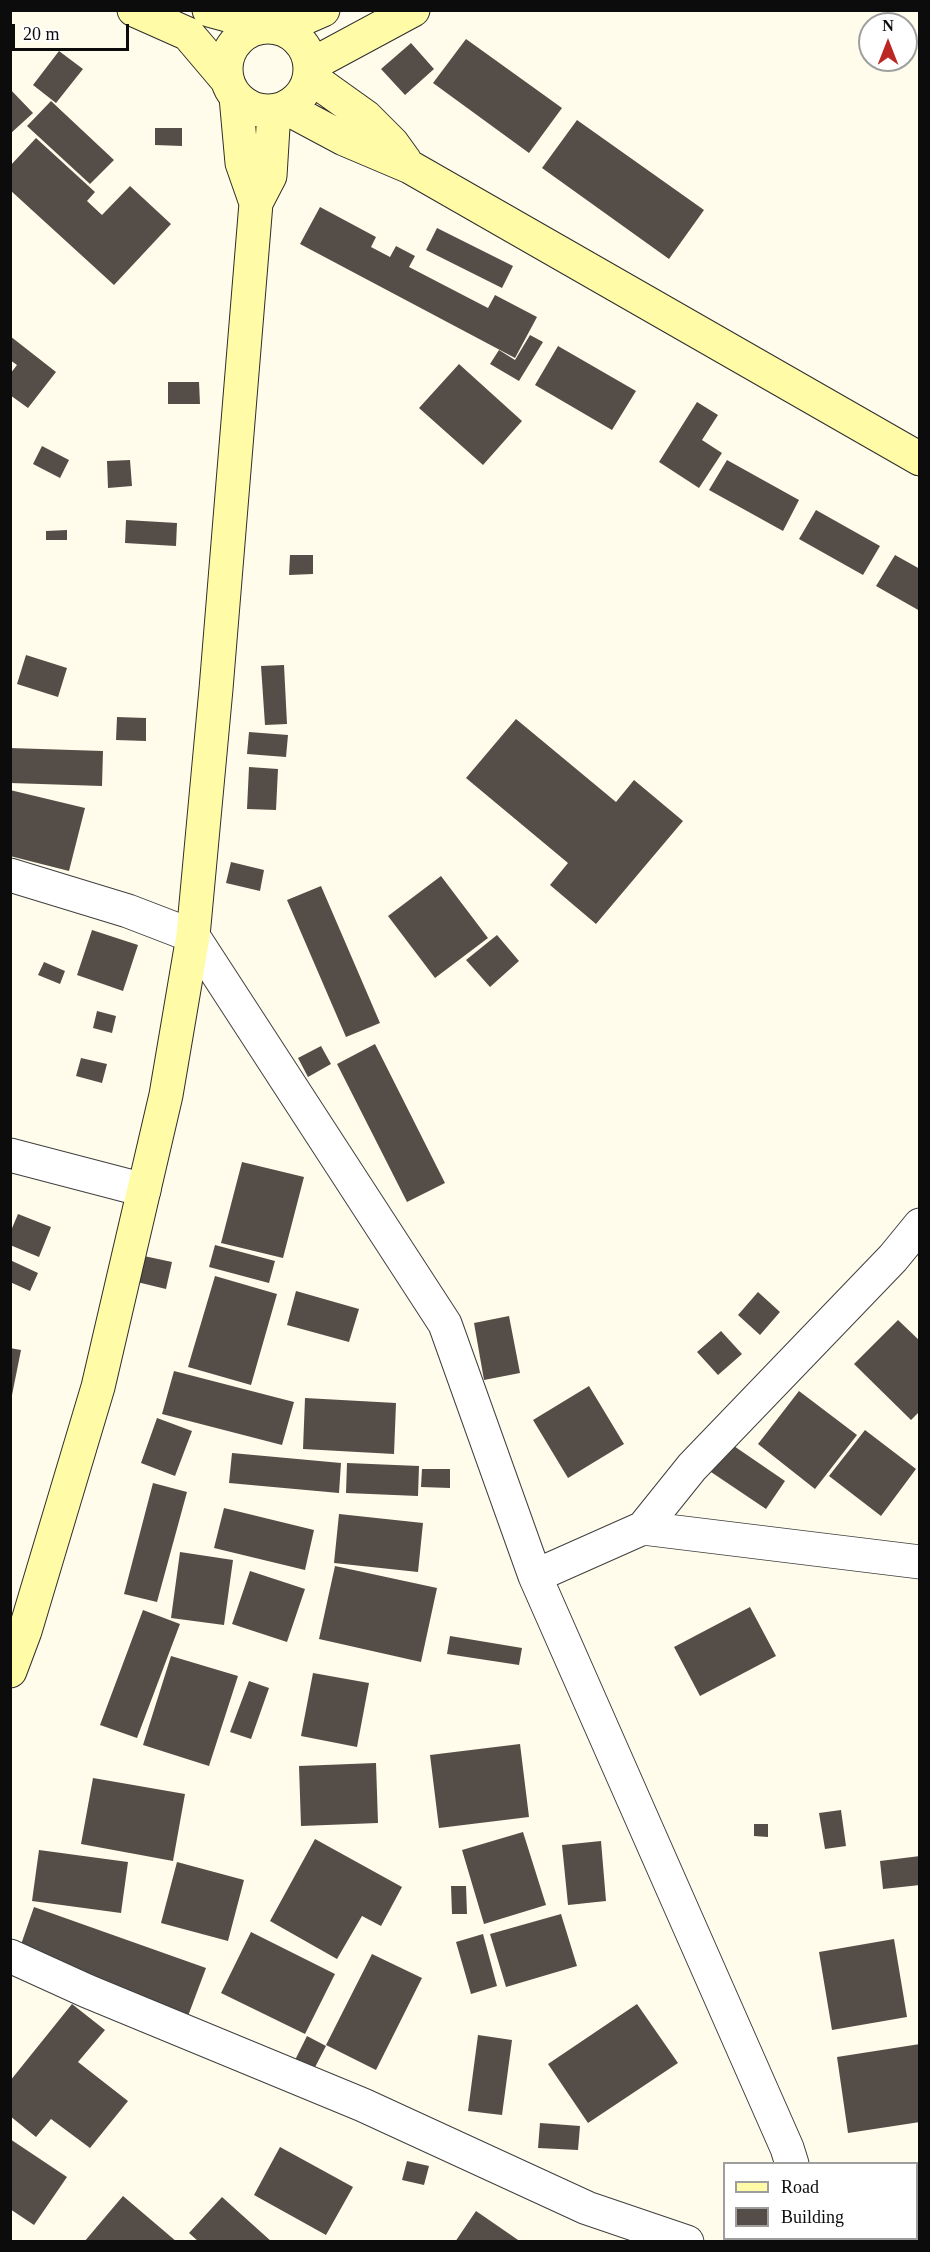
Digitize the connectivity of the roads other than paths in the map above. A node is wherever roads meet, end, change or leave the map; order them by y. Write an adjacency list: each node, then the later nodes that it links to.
1 (173, 10): 5 (main road)
2 (209, 10): 6 (main road)
3 (323, 10): 6 (main road)
4 (413, 10): 7 (main road)
5 (136, 11): 8 (main road)
6 (275, 27): 7 (main road); 8 (main road)
7 (311, 71): 9 (main road); 10 (main road)
8 (232, 89): 9 (main road); 11 (main road)
9 (280, 109): 10 (main road); 11 (main road)
10 (410, 167): 12 (main road)
11 (256, 202): 14 (main road)
12 (920, 459)
13 (10, 875): 14 (street)
14 (193, 936): 16 (main road); 20 (street)
15 (10, 1155): 16 (street)
16 (144, 1190): 21 (main road)
17 (920, 1225): 18 (street)
18 (643, 1528): 19 (street); 20 (street)
19 (920, 1562)
20 (535, 1576): 23 (street)
21 (10, 1671)
22 (10, 1956): 24 (street)
23 (792, 2162)
24 (687, 2241)

